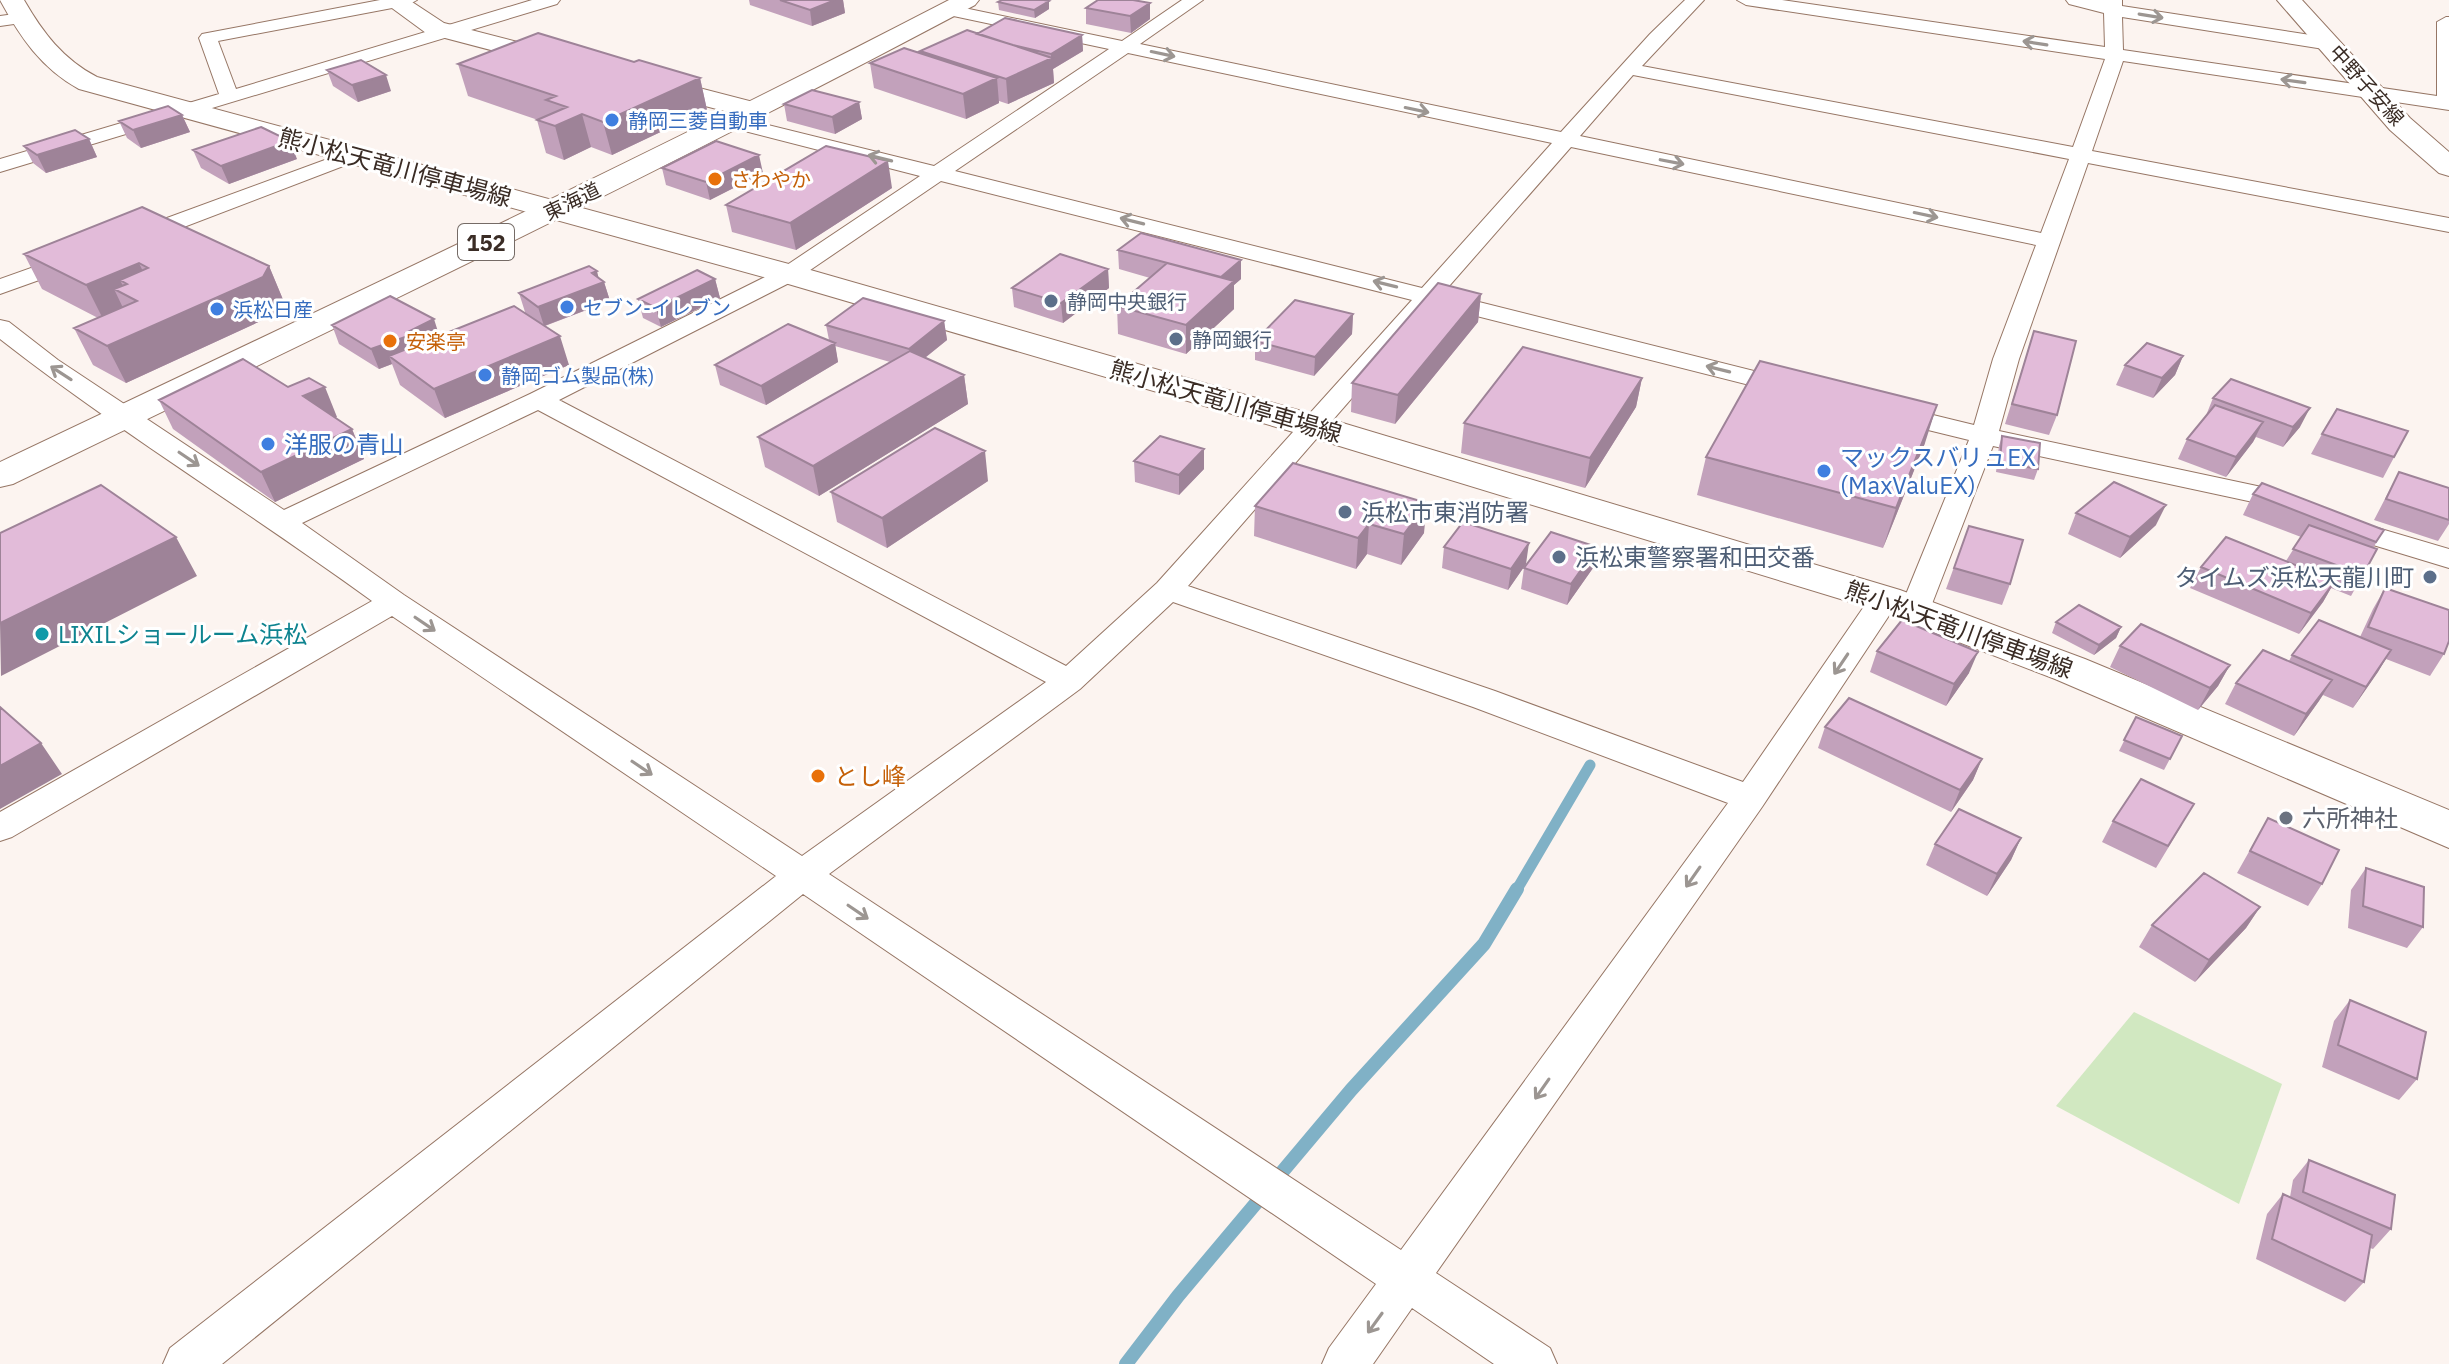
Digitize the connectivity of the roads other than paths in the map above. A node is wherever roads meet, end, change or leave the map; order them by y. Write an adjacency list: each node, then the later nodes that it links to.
1 (551, 0): 13 (street)
2 (1194, 0): 15 (street)
3 (1695, 0): 18 (street)
4 (1746, 0): 16 (street, one-way to 4)
5 (2075, 0): 10 (street)
6 (2289, 0): 14 (main road, 中野子安線)
7 (2442, 0): 12 (street)
8 (399, 1): 13 (main road); 21 (street)
9 (958, 5): 15 (street); 24 (main road, 東海道 / 152)
10 (2114, 5): 14 (street, one-way to 14); 16 (street)
11 (11, 13): 23 (main road, 熊小松天竜川停車場線)
12 (2448, 22): 22 (street)
13 (446, 32): 17 (main road); 21 (street)
14 (2330, 44): 20 (main road, 中野子安線)
15 (1124, 45): 25 (street, one-way to 25); 30 (street)
16 (2114, 55): 20 (street, one-way to 16); 27 (street)
17 (585, 67)
18 (1629, 69): 25 (street); 27 (street)
19 (616, 75): 24 (main road)
20 (2366, 87): 22 (street); 29 (main road, 中野子安線)
21 (229, 95): 23 (street)
22 (2447, 97)
23 (181, 110): 26 (main road, 熊小松天竜川停車場線); 28 (street)
24 (744, 116): 30 (street, one-way to 24); 31 (main road, 東海道 / 152)
25 (1565, 141): 33 (street, one-way to 33); 36 (street)
26 (352, 156): 31 (main road, 熊小松天竜川停車場線); 35 (street)
27 (2080, 156): 32 (street); 33 (street)
28 (5, 160)
29 (2449, 167)
30 (937, 172): 34 (street); 36 (street, one-way to 30)
31 (556, 209): 34 (main road, 熊小松天竜川停車場線); 41 (main road, 東海道 / 152)
32 (2449, 225)
33 (2049, 241): 43 (street)
34 (789, 274): 39 (street); 42 (main road, 熊小松天竜川停車場線)
35 (0, 287)
36 (1428, 295): 38 (street, one-way to 36); 42 (street)
37 (0, 327): 41 (street, one-way to 37)
38 (1814, 393)
39 (539, 400): 45 (street); 50 (street)
40 (1860, 405): 43 (street)
41 (125, 414): 44 (main road, 東海道 / 152); 45 (street, one-way to 45)
42 (1313, 426): 47 (street); 49 (main road, 熊小松天竜川停車場線)
43 (1984, 436): 46 (street); 49 (street)
44 (0, 476)
45 (282, 522): 48 (street)
46 (2449, 559)
47 (1168, 590): 50 (street); 51 (street)
48 (393, 602): 52 (street); 54 (street, one-way to 54)
49 (1900, 604): 51 (street, one-way to 51); 53 (main road, 熊小松天竜川停車場線)
50 (1069, 681): 54 (street)
51 (1750, 798): 55 (street, one-way to 55)
52 (0, 828)
53 (2449, 830)
54 (802, 875): 55 (street, one-way to 55); 56 (street)
55 (1407, 1279): 57 (street, one-way to 57); 58 (street)
56 (186, 1364)
57 (1345, 1364)
58 (1534, 1364)

